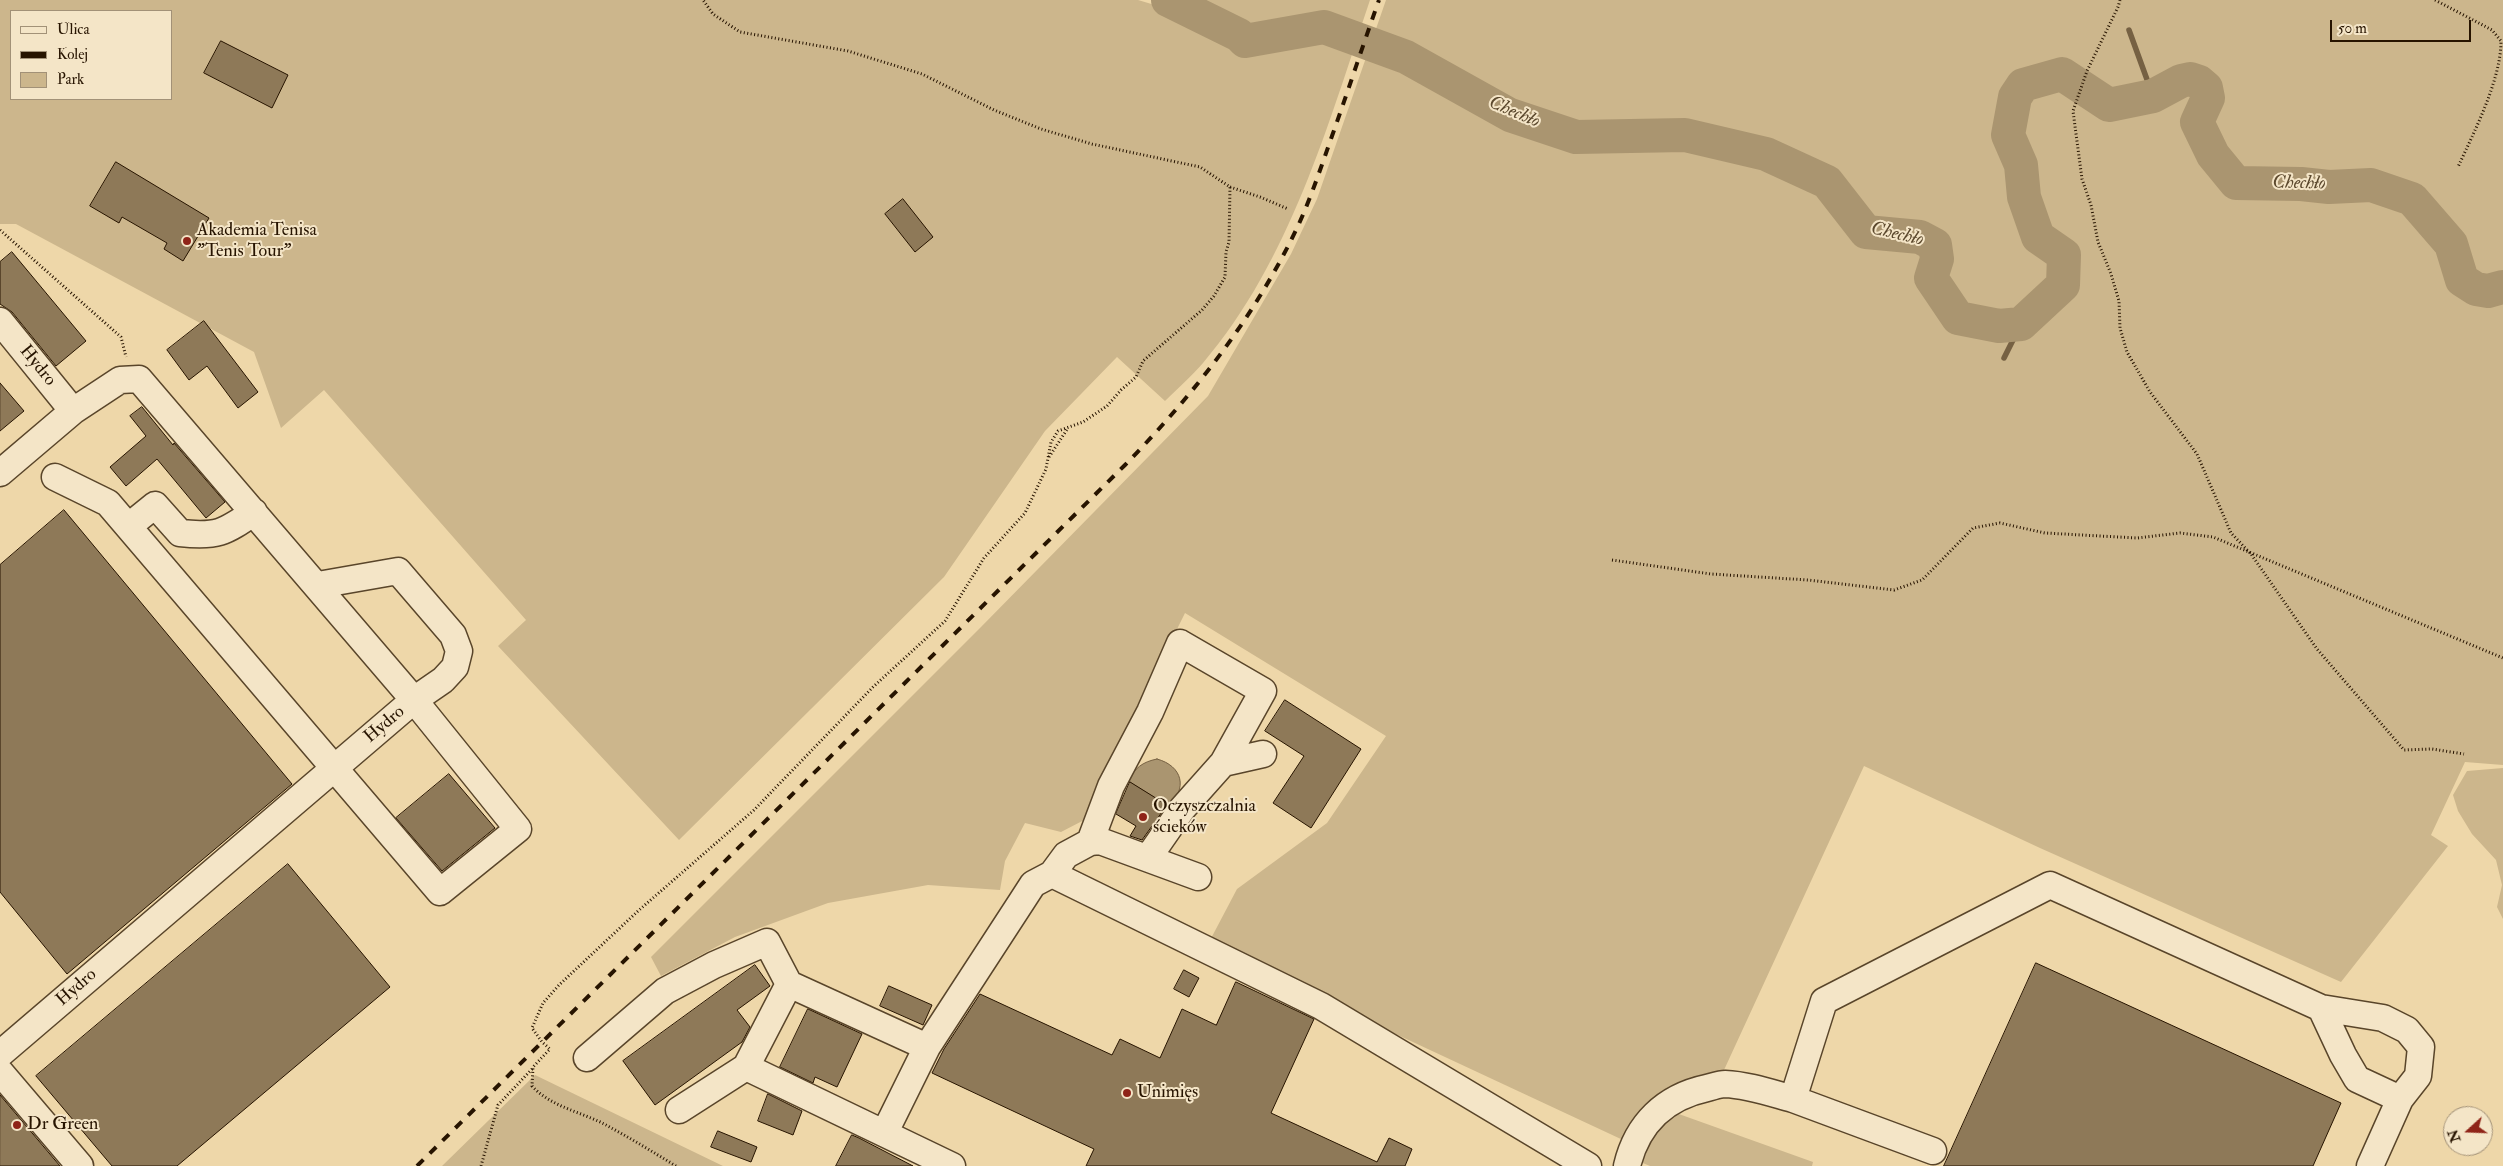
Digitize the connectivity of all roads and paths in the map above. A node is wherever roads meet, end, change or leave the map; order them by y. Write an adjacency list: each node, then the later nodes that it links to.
1 (702, 0): 5 (path)
2 (2120, 0): 17 (path)
3 (2435, 0): 4 (path)
4 (2458, 167)
5 (1230, 187): 6 (path); 11 (path)
6 (1288, 209)
7 (0, 230): 9 (path)
8 (0, 321): 10 (lane, Hydro)
9 (131, 380): 10 (lane); 15 (lane, Hydro)
10 (73, 411): 13 (lane)
11 (1069, 427): 12 (path); 12 (path)
12 (1048, 459): 36 (path)
13 (0, 473)
14 (55, 477): 16 (lane)
15 (254, 512): 16 (lane); 19 (lane, Hydro)
16 (129, 526): 25 (lane)
17 (2251, 554): 18 (path); 20 (path); 23 (path)
18 (1612, 560)
19 (318, 586): 21 (lane, Hydro); 21 (lane)
20 (2503, 658)
21 (414, 700): 25 (lane, Hydro); 25 (lane)
22 (1263, 754): 24 (lane)
23 (2464, 754)
24 (1222, 763): 26 (lane); 27 (lane)
25 (335, 767): 33 (lane, Hydro)
26 (1090, 842): 27 (lane); 28 (lane)
27 (1148, 858): 29 (lane)
28 (1052, 874): 32 (lane); 47 (lane)
29 (1198, 877)
30 (789, 984): 32 (lane); 34 (lane); 35 (lane)
31 (2321, 1008): 38 (lane); 39 (lane); 39 (lane)
32 (927, 1047): 41 (lane)
33 (0, 1054)
34 (587, 1058)
35 (746, 1067): 40 (lane); 41 (lane)
36 (533, 1068): 44 (path); 45 (path)
37 (0, 1072): 43 (lane)
38 (1793, 1099): 42 (lane); 48 (lane)
39 (2400, 1100): 49 (lane)
40 (679, 1110)
41 (884, 1132): 46 (lane)
42 (1933, 1151)
43 (80, 1166)
44 (481, 1166)
45 (676, 1166)
46 (952, 1166)
47 (1588, 1166)
48 (1627, 1166)
49 (2370, 1166)

